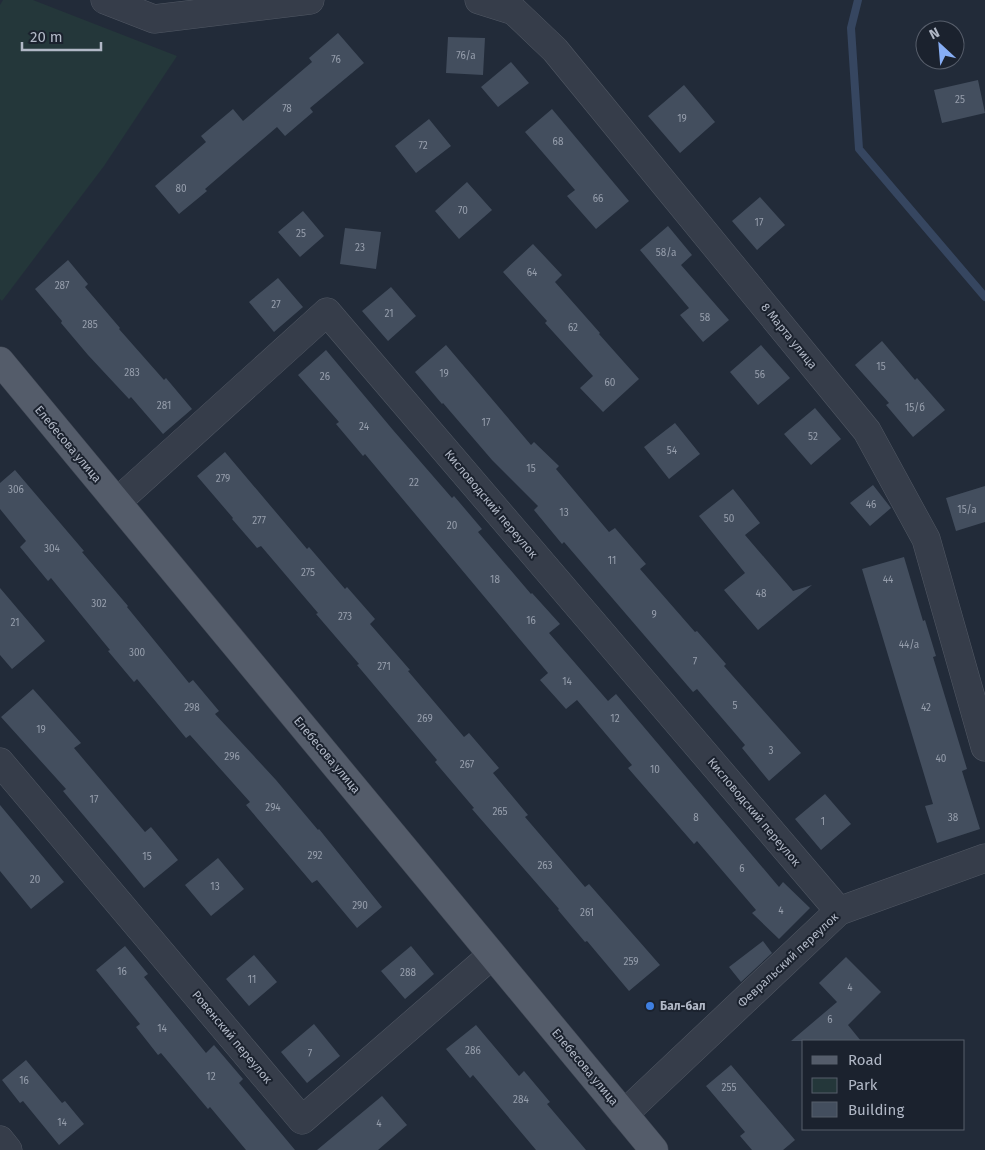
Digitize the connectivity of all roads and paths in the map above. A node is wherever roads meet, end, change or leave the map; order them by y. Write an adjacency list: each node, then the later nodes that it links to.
1 (105, 0): 2 (street)
2 (310, 0)
3 (479, 0): 6 (street, 8 Марта улица)
4 (0, 361): 5 (main road, Елебесова улица)
5 (117, 502): 9 (street, Кисловодский переулок); 10 (main road, Елебесова улица)
6 (985, 747)
7 (0, 762): 10 (street, Ровенский переулок)
8 (985, 858): 9 (street, Февральский переулок)
9 (839, 912): 11 (street, Февральский переулок)
10 (492, 954): 11 (main road, Елебесова улица)
11 (624, 1114): 14 (main road, Елебесова улица)
12 (0, 1140): 13 (street)
13 (8, 1150)
14 (654, 1150)

